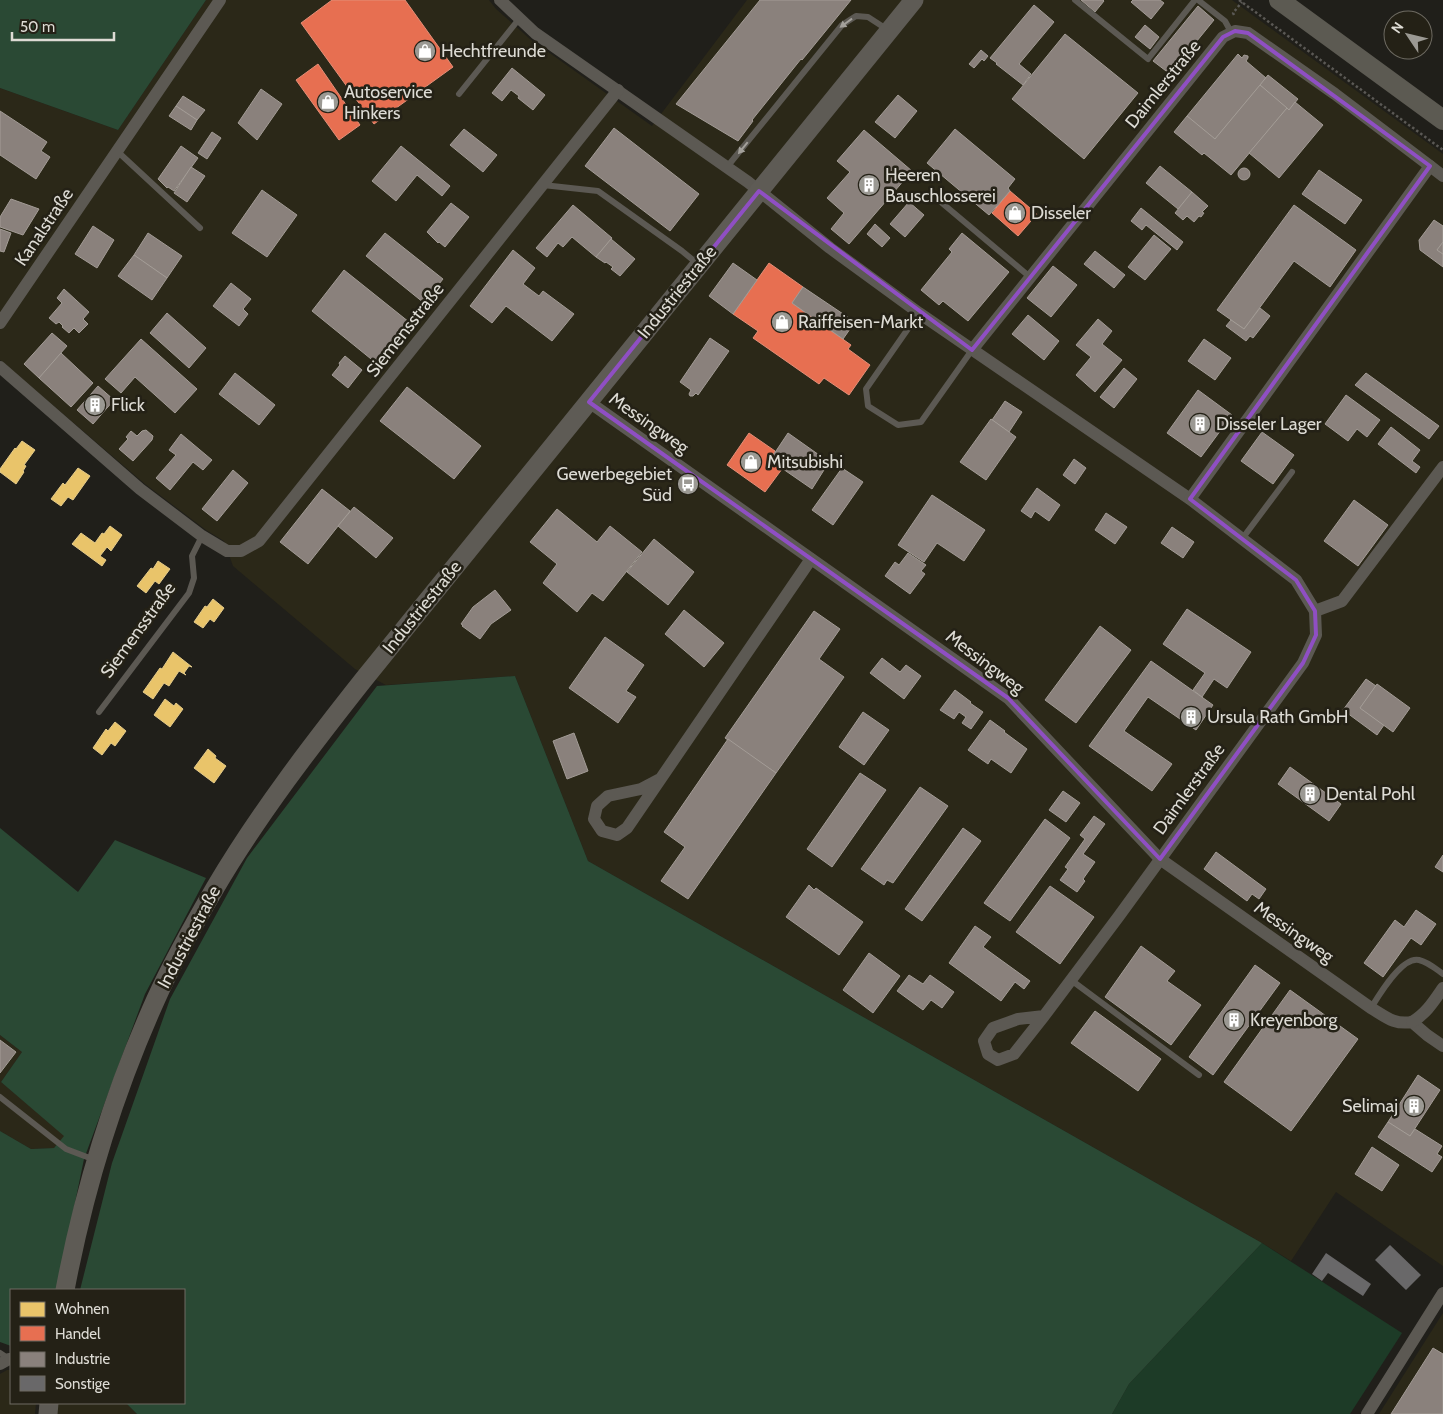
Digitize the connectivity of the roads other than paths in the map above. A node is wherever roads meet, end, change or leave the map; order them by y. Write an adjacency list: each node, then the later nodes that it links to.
1 (220, 0): 13 (street, Kanalstraße)
2 (500, 0): 7 (street)
3 (914, 0): 8 (street, Industriestraße)
4 (1074, 0): 5 (lane)
5 (1196, 0): 9 (lane)
6 (1279, 0): 12 (main road)
7 (519, 19): 10 (street); 11 (lane)
8 (889, 30): 15 (lane, one-way to 15); 18 (street, Industriestraße)
9 (1233, 31): 14 (street); 22 (street, Daimlerstraße)
10 (618, 90): 15 (street); 17 (street, Siemensstraße)
11 (459, 94)
12 (1443, 120)
13 (117, 151): 20 (lane); 24 (street, Kanalstraße)
14 (1430, 166): 16 (street); 30 (street)
15 (727, 167): 18 (street)
16 (1443, 176)
17 (543, 185): 21 (lane); 31 (street, Siemensstraße)
18 (760, 191): 21 (street, Industriestraße); 23 (street, Daimlerstraße)
19 (942, 203): 22 (lane)
20 (200, 228)
21 (700, 266): 27 (street, Industriestraße)
22 (1030, 277): 25 (street, Daimlerstraße)
23 (919, 313): 25 (street, Daimlerstraße); 25 (lane)
24 (0, 323)
25 (972, 350): 30 (street, Daimlerstraße)
26 (0, 367): 31 (street, Siemensstraße)
27 (589, 402): 33 (street, Messingweg); 47 (street, Industriestraße)
28 (1443, 468): 34 (street)
29 (1292, 472): 32 (lane)
30 (1190, 499): 32 (street, Daimlerstraße)
31 (202, 536): 35 (lane, Siemensstraße)
32 (1242, 539): 34 (street, Daimlerstraße)
33 (811, 559): 36 (street); 37 (street, Messingweg)
34 (1315, 611): 37 (street, Daimlerstraße)
35 (99, 712)
36 (660, 779): 36 (street)
37 (1160, 859): 39 (street); 41 (street, Messingweg)
38 (1443, 974): 41 (lane)
39 (1070, 980): 42 (street); 45 (lane)
40 (1443, 988): 43 (street)
41 (1371, 1008): 43 (street, Messingweg)
42 (1044, 1016): 42 (street)
43 (1412, 1022): 44 (street)
44 (1443, 1046)
45 (1199, 1075)
46 (0, 1097): 47 (lane)
47 (96, 1160): 48 (street, Industriestraße)
48 (65, 1289)
49 (1443, 1293): 50 (street)
50 (1367, 1414)

